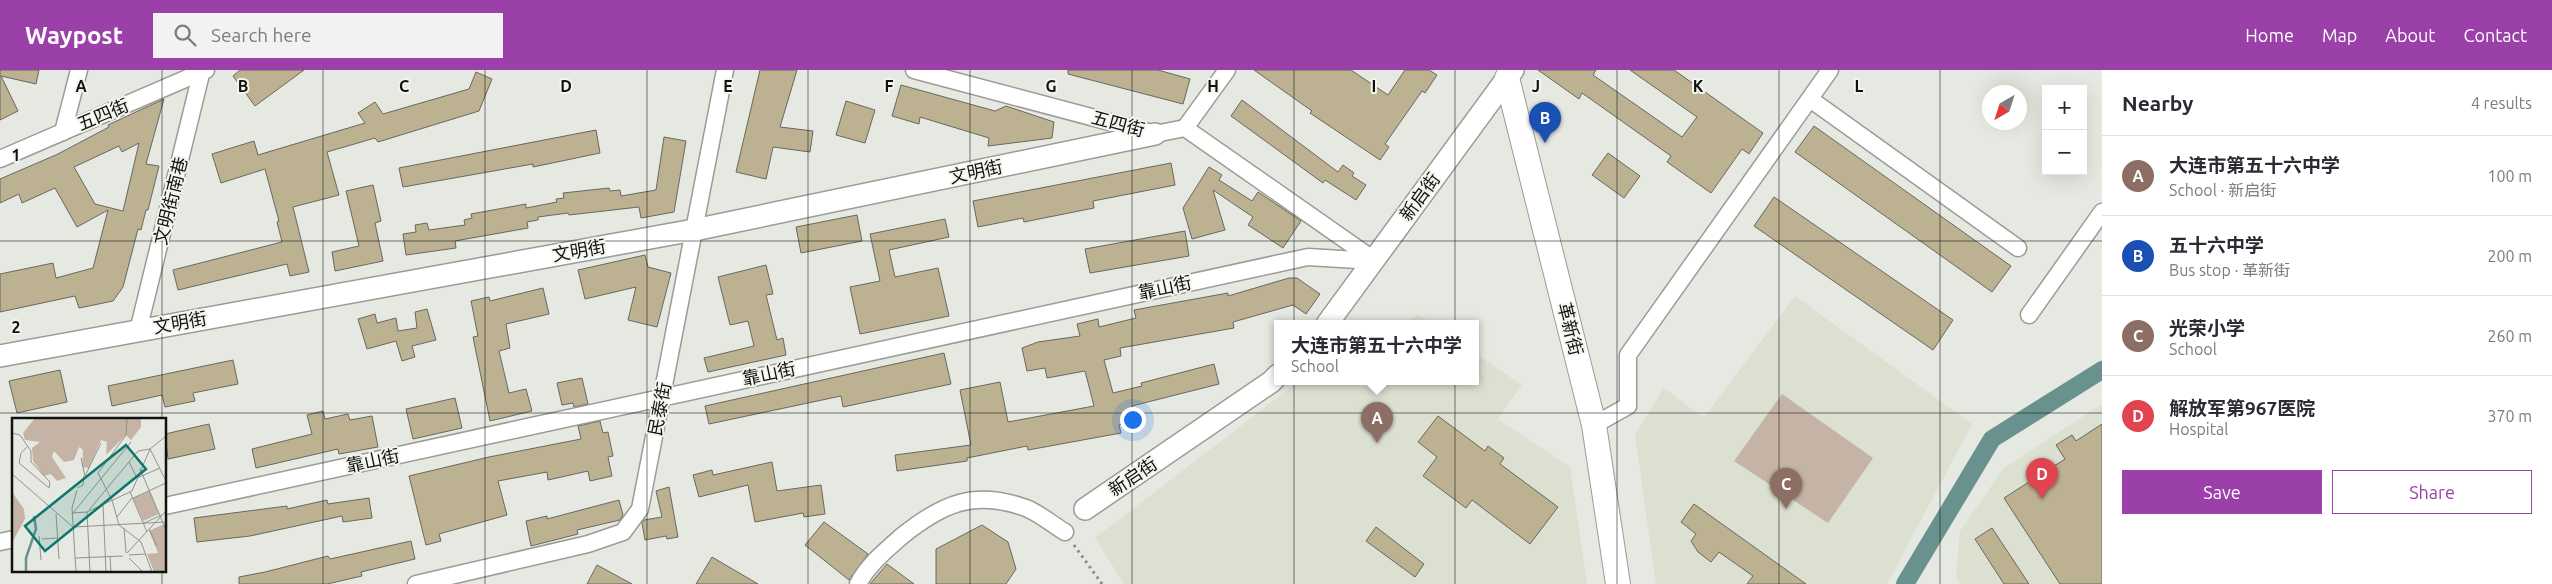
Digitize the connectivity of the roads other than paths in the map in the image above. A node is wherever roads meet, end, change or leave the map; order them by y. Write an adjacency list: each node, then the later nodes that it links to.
1 (79, 70): 10 (street)
2 (725, 70): 14 (street, 民泰街)
3 (914, 70): 11 (street, 五四街)
4 (1227, 70): 9 (street)
5 (1830, 70): 8 (street)
6 (204, 71): 10 (street, 五四街); 19 (street, 文明街南巷)
7 (1505, 73): 16 (street, 新启街); 23 (main road, 革新街)
8 (1810, 99): 15 (street); 23 (street)
9 (1186, 128): 11 (street, 五四街); 16 (street)
10 (63, 132): 12 (street, 五四街)
11 (1155, 134): 14 (street, 文明街)
12 (0, 159)
13 (2102, 212): 17 (street)
14 (694, 230): 19 (street, 文明街); 22 (street, 民泰街)
15 (2018, 248)
16 (1374, 261): 18 (street, 新启街); 22 (street, 靠山街)
17 (2029, 315)
18 (1330, 320)
19 (138, 331): 20 (street, 文明街)
20 (0, 356)
21 (1274, 378): 25 (street, 新启街)
22 (662, 398): 24 (street, 靠山街); 27 (street, 民泰街)
23 (1594, 425): 29 (main road, 革新街)
24 (166, 506)
25 (1085, 509)
26 (1065, 532): 28 (street)
27 (416, 584)
28 (858, 584)
29 (1618, 584)

